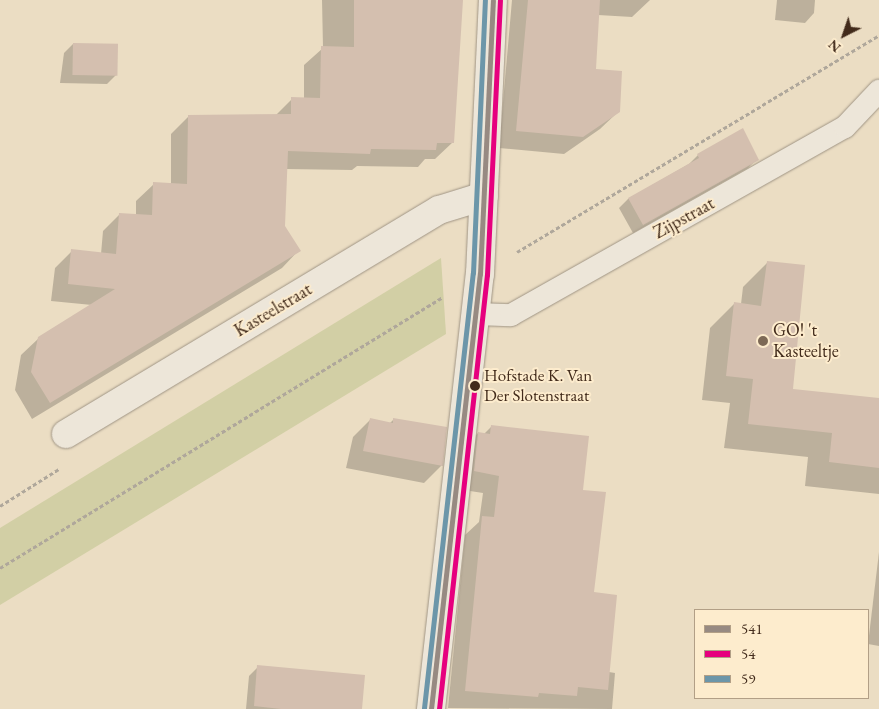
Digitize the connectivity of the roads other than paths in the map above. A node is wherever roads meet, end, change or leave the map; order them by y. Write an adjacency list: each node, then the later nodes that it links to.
1 (493, 0): 3 (street)
2 (879, 91): 4 (lane, Zijpstraat)
3 (484, 196): 4 (street); 5 (street, Kasteelstraat)
4 (476, 314): 6 (street)
5 (66, 434)
6 (431, 709)

